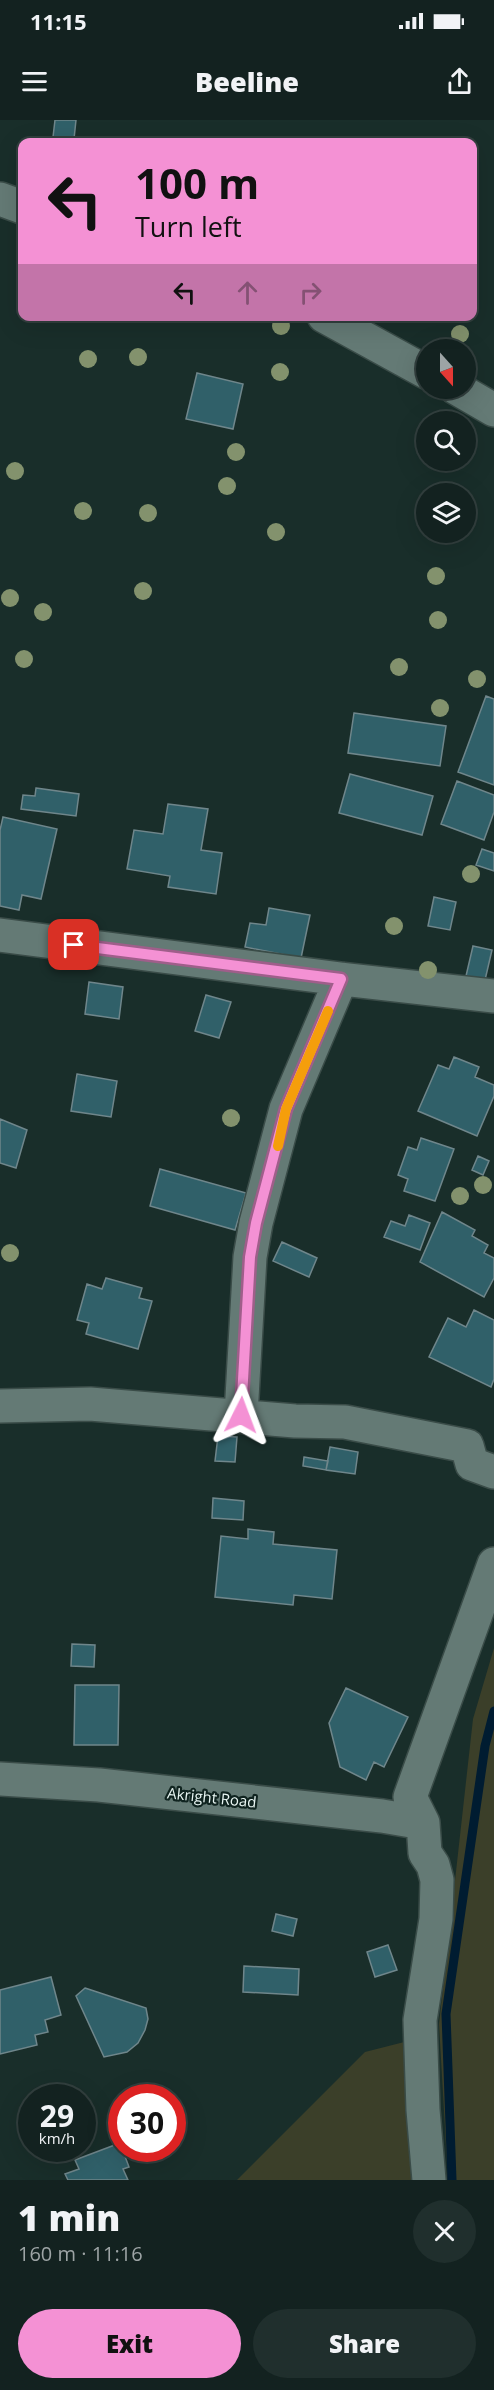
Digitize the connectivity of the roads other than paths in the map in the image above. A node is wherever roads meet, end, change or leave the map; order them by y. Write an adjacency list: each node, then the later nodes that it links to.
1 (0, 199): 2 (street)
2 (18, 206)
3 (333, 321): 4 (street)
4 (416, 367)
5 (475, 399): 6 (street)
6 (494, 410)
7 (0, 935): 8 (street)
8 (341, 979): 9 (street); 11 (street)
9 (494, 996)
10 (0, 1406): 11 (street)
11 (241, 1415): 12 (street)
12 (494, 1472)
13 (494, 1564): 15 (street)
14 (0, 1779): 15 (street, Akright Road)
15 (423, 1823): 16 (street)
16 (429, 2180)

